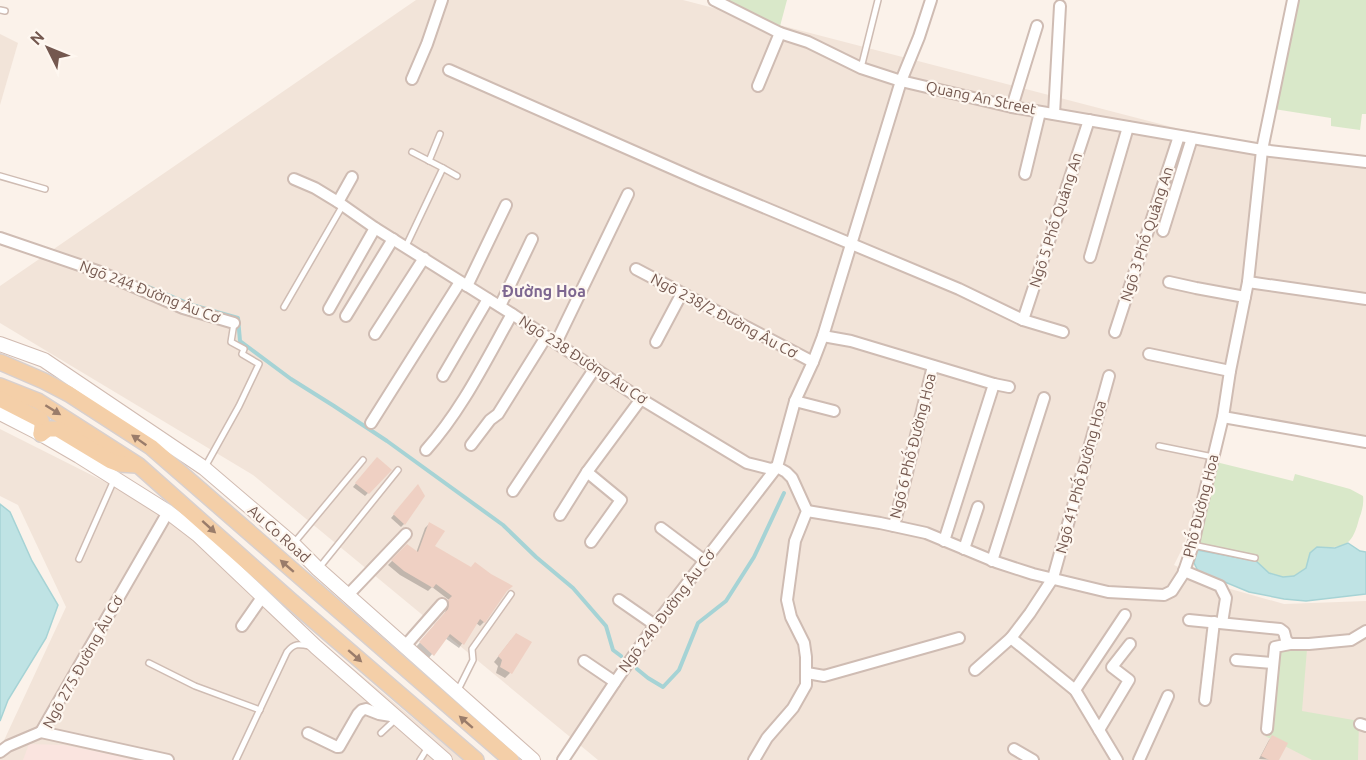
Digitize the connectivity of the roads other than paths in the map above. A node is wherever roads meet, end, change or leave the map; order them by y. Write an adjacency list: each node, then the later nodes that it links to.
1 (442, 0): 11 (street)
2 (714, 0): 8 (street, Quang An Street)
3 (878, 0): 9 (lane)
4 (931, 0): 12 (street)
5 (1293, 0): 22 (street, Phố Đường Hoa)
6 (1060, 6): 16 (street)
7 (1037, 26): 14 (street)
8 (780, 33): 9 (street, Quang An Street); 13 (street)
9 (861, 68): 12 (street, Quang An Street)
10 (449, 70): 41 (street)
11 (412, 79)
12 (901, 81): 14 (street, Quang An Street); 41 (street)
13 (758, 86)
14 (1012, 107): 15 (street, Quang An Street)
15 (1040, 112): 16 (street, Quang An Street); 27 (street)
16 (1054, 114): 17 (street, Quang An Street)
17 (1089, 120): 18 (street, Quang An Street); 58 (street, Ngõ 5 Phố Quảng An)
18 (1128, 127): 20 (street, Quang An Street); 43 (street)
19 (440, 134): 24 (lane)
20 (1179, 136): 21 (street, Quang An Street); 61 (street, Ngõ 3 Phố Quảng An)
21 (1192, 138): 22 (street, Quang An Street); 37 (street)
22 (1262, 150): 25 (street, Quang An Street); 47 (street, Phố Đường Hoa)
23 (412, 152): 24 (lane)
24 (429, 161): 26 (lane)
25 (1366, 162)
26 (443, 168): 29 (lane); 42 (lane)
27 (1025, 174)
28 (0, 176): 32 (lane)
29 (457, 176)
30 (352, 177): 34 (street)
31 (294, 179): 34 (street, Ngõ 238 Đường Âu Cơ)
32 (45, 189)
33 (628, 194): 64 (street)
34 (340, 204): 36 (street, Ngõ 238 Đường Âu Cơ); 54 (lane)
35 (506, 205): 48 (street)
36 (375, 228): 39 (street, Ngõ 238 Đường Âu Cơ); 55 (street)
37 (1163, 231)
38 (0, 238): 59 (street, Ngõ 244 Đường Âu Cơ)
39 (393, 239): 42 (street, Ngõ 238 Đường Âu Cơ); 57 (street)
40 (532, 239): 53 (street)
41 (851, 245): 58 (street); 63 (street)
42 (406, 247): 44 (street, Ngõ 238 Đường Âu Cơ)
43 (1090, 257)
44 (424, 258): 48 (street, Ngõ 238 Đường Âu Cơ); 62 (street)
45 (636, 269): 49 (street, Ngõ 238/2 Đường Âu Cơ)
46 (1169, 282): 50 (street)
47 (1248, 282): 50 (street, Phố Đường Hoa); 52 (street)
48 (464, 284): 51 (street, Ngõ 238 Đường Âu Cơ); 85 (street)
49 (682, 292): 65 (street); 69 (street, Ngõ 238/2 Đường Âu Cơ)
50 (1245, 297): 72 (street, Phố Đường Hoa)
51 (488, 299): 53 (street, Ngõ 238 Đường Âu Cơ); 73 (street)
52 (1366, 299)
53 (500, 306): 56 (street, Ngõ 238 Đường Âu Cơ)
54 (284, 307)
55 (328, 309)
56 (512, 314): 64 (street, Ngõ 238 Đường Âu Cơ); 90 (street)
57 (346, 316)
58 (1023, 320): 60 (street)
59 (234, 322): 95 (lane, Ngõ 244 Đường Âu Cơ)
60 (1063, 332)
61 (1114, 332)
62 (375, 334)
63 (823, 336): 69 (street); 70 (street)
64 (551, 340): 71 (street, Ngõ 238 Đường Âu Cơ); 88 (street)
65 (656, 342)
66 (0, 344): 95 (street, Au Co Road)
67 (1149, 354): 72 (street)
68 (0, 362): 119 (main road, Au Co Road, one-way to 68)
69 (813, 362): 81 (street)
70 (933, 366): 75 (street); 104 (street, Ngõ 6 Phố Đường Hoa)
71 (595, 368): 80 (street, Ngõ 238 Đường Âu Cơ); 99 (street)
72 (1230, 371): 84 (street, Phố Đường Hoa)
73 (443, 376)
74 (1109, 376): 118 (street, Ngõ 41 Phố Đường Hoa)
75 (994, 384): 77 (street); 107 (street)
76 (0, 386): 93 (main road, one-way to 93)
77 (1009, 387)
78 (1044, 398): 115 (street)
79 (0, 399): 86 (main road)
80 (641, 399): 94 (street, Ngõ 238 Đường Âu Cơ); 97 (street)
81 (795, 401): 82 (street); 94 (street)
82 (834, 411)
83 (0, 413): 86 (street)
84 (1223, 417): 87 (street); 91 (street, Phố Đường Hoa)
85 (371, 423)
86 (41, 434): 93 (main road); 98 (street)
87 (1366, 441)
88 (471, 445)
89 (1159, 446): 91 (lane)
90 (426, 450)
91 (1213, 457): 110 (street, Phố Đường Hoa)
92 (363, 460): 109 (lane)
93 (138, 465): 123 (main road, one-way to 123)
94 (777, 467): 101 (street); 114 (street, Ngõ 240 Đường Âu Cơ)
95 (204, 468): 109 (street, Au Co Road)
96 (398, 470): 116 (lane)
97 (587, 472): 103 (street); 108 (street)
98 (115, 478): 102 (street); 113 (lane)
99 (513, 491)
100 (978, 507): 111 (street)
101 (807, 511): 104 (street, Phố Đường Hoa); 143 (street)
102 (168, 512): 122 (street); 153 (street, Ngõ 275 Đường Âu Cơ)
103 (560, 515)
104 (894, 526): 107 (street, Phố Đường Hoa)
105 (661, 528): 114 (street)
106 (406, 534): 121 (street)
107 (944, 540): 111 (street, Phố Đường Hoa)
108 (591, 542)
109 (293, 544): 116 (street, Au Co Road)
110 (1193, 545): 112 (lane); 117 (street, Phố Đường Hoa)
111 (964, 549): 115 (street, Phố Đường Hoa)
112 (1255, 558)
113 (79, 559)
114 (705, 561): 130 (street, Ngõ 240 Đường Âu Cơ)
115 (992, 561): 118 (street, Phố Đường Hoa)
116 (318, 569): 121 (street, Au Co Road)
117 (1184, 571): 118 (street, Phố Đường Hoa); 128 (street)
118 (1053, 578): 133 (street, Ngõ 41 Phố Đường Hoa)
119 (306, 582): 123 (main road); 164 (main road, Au Co Road, one-way to 119)
120 (511, 594): 146 (lane)
121 (348, 595): 136 (street, Au Co Road)
122 (263, 596): 129 (street); 137 (street)
123 (290, 600): 163 (main road, one-way to 163)
124 (618, 600): 130 (street)
125 (442, 604): 136 (street)
126 (1125, 615): 145 (street)
127 (1189, 620): 128 (street)
128 (1218, 623): 135 (street); 148 (street)
129 (242, 626)
130 (655, 626): 144 (street, Ngõ 240 Đường Âu Cơ)
131 (1366, 631): 135 (street)
132 (959, 638): 143 (street)
133 (1011, 638): 142 (street, Ngõ 41 Phố Đường Hoa); 145 (street)
134 (1130, 644): 152 (street)
135 (1290, 644): 141 (street)
136 (405, 646): 146 (street, Au Co Road)
137 (315, 647): 149 (lane); 150 (street)
138 (1236, 660): 141 (street)
139 (584, 661): 144 (street)
140 (149, 663): 149 (lane)
141 (1273, 663): 151 (street)
142 (975, 670)
143 (807, 673): 167 (street)
144 (615, 682): 166 (street, Ngõ 240 Đường Âu Cơ)
145 (1075, 690): 152 (street)
146 (458, 692): 165 (street, Au Co Road)
147 (1168, 696): 170 (street)
148 (1205, 700)
149 (260, 710): 160 (lane)
150 (398, 718): 154 (street); 155 (lane); 156 (street)
151 (1267, 729)
152 (1099, 730): 169 (street)
153 (41, 732): 158 (street); 159 (street, Ngõ 275 Đường Âu Cơ)
154 (308, 733)
155 (381, 733)
156 (429, 746): 161 (lane); 162 (street)
157 (1014, 749): 168 (street)
158 (0, 752)
159 (168, 760)
160 (236, 760)
161 (420, 760)
162 (445, 760)
163 (476, 760)
164 (511, 760)
165 (533, 760)
166 (563, 760)
167 (754, 760)
168 (1033, 760)
169 (1117, 760)
170 (1139, 760)

